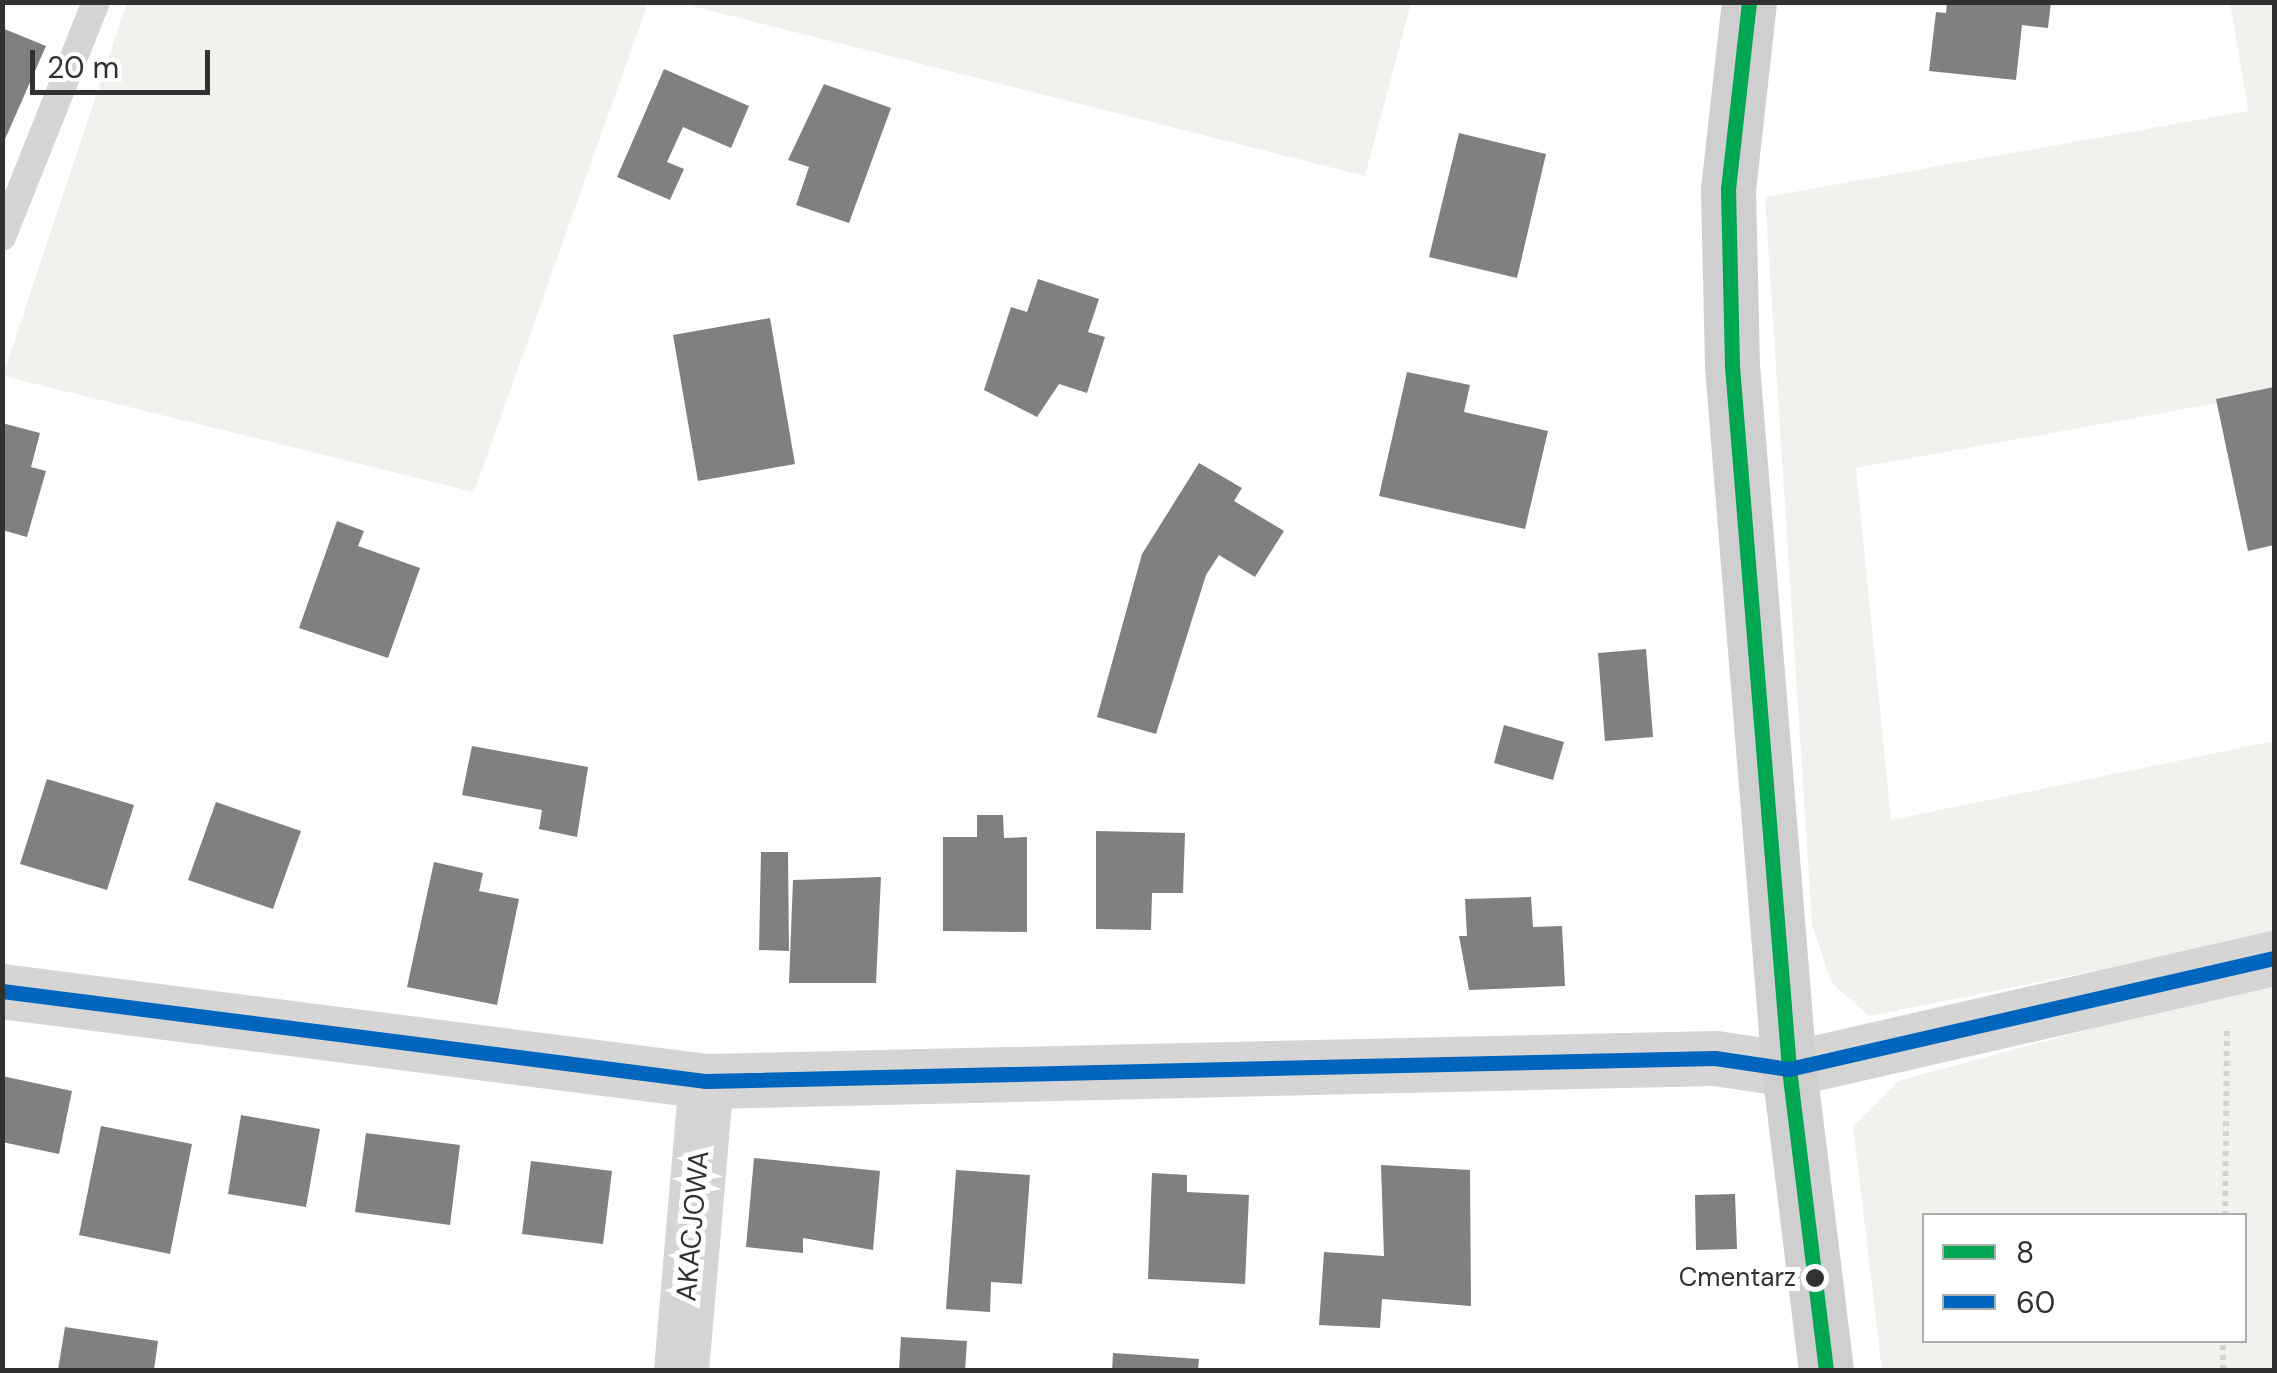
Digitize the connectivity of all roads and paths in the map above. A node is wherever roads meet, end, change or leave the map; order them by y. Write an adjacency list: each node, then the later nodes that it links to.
1 (96, 2): 3 (lane)
2 (1749, 2): 6 (street)
3 (2, 236)
4 (2251, 962): 6 (street); 8 (path)
5 (2, 990): 7 (street)
6 (1810, 1062): 7 (street); 11 (street)
7 (706, 1081): 10 (street, AKACJOWA)
8 (2225, 1213)
9 (2224, 1343): 12 (path)
10 (681, 1370)
11 (1826, 1370)
12 (2223, 1370)

